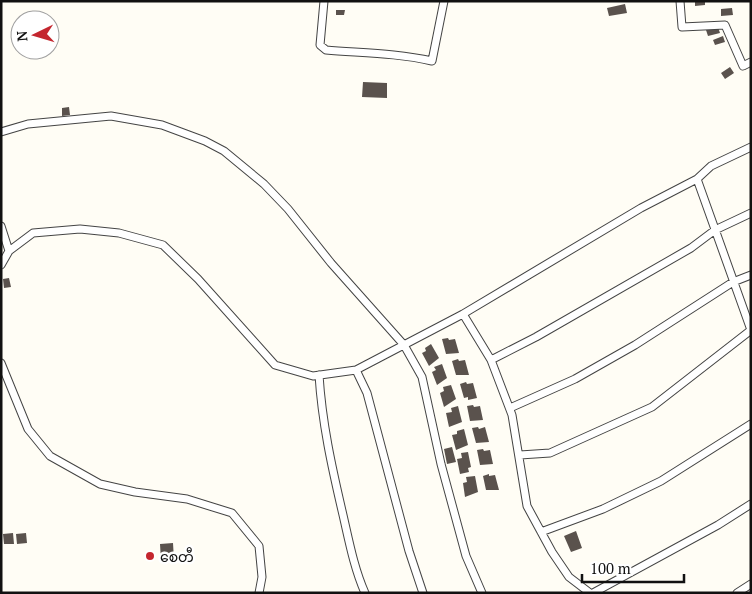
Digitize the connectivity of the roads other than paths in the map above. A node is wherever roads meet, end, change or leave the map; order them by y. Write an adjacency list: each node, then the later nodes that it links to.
1 (324, 1): 2 (street)
2 (444, 1)
3 (680, 1): 4 (street)
4 (751, 62)
5 (1, 132): 17 (street)
6 (751, 147): 7 (street)
7 (697, 179): 10 (street); 15 (street)
8 (751, 213): 10 (street)
9 (1, 226): 11 (street)
10 (715, 230): 14 (street); 18 (street)
11 (9, 251): 12 (street); 21 (street)
12 (1, 265)
13 (751, 275): 14 (street)
14 (734, 282): 16 (street); 22 (street)
15 (463, 314): 17 (street); 18 (street)
16 (751, 330): 24 (street)
17 (404, 345): 20 (street); 31 (street)
18 (490, 360): 22 (street)
19 (1, 363): 28 (street)
20 (356, 370): 21 (street); 30 (street)
21 (318, 375): 29 (street)
22 (510, 408): 24 (street)
23 (751, 424): 26 (street)
24 (520, 455): 26 (street)
25 (751, 504): 32 (street)
26 (541, 532): 32 (street)
27 (751, 584): 33 (street)
28 (259, 593)
29 (365, 593)
30 (423, 593)
31 (482, 593)
32 (592, 593)
33 (737, 593)

